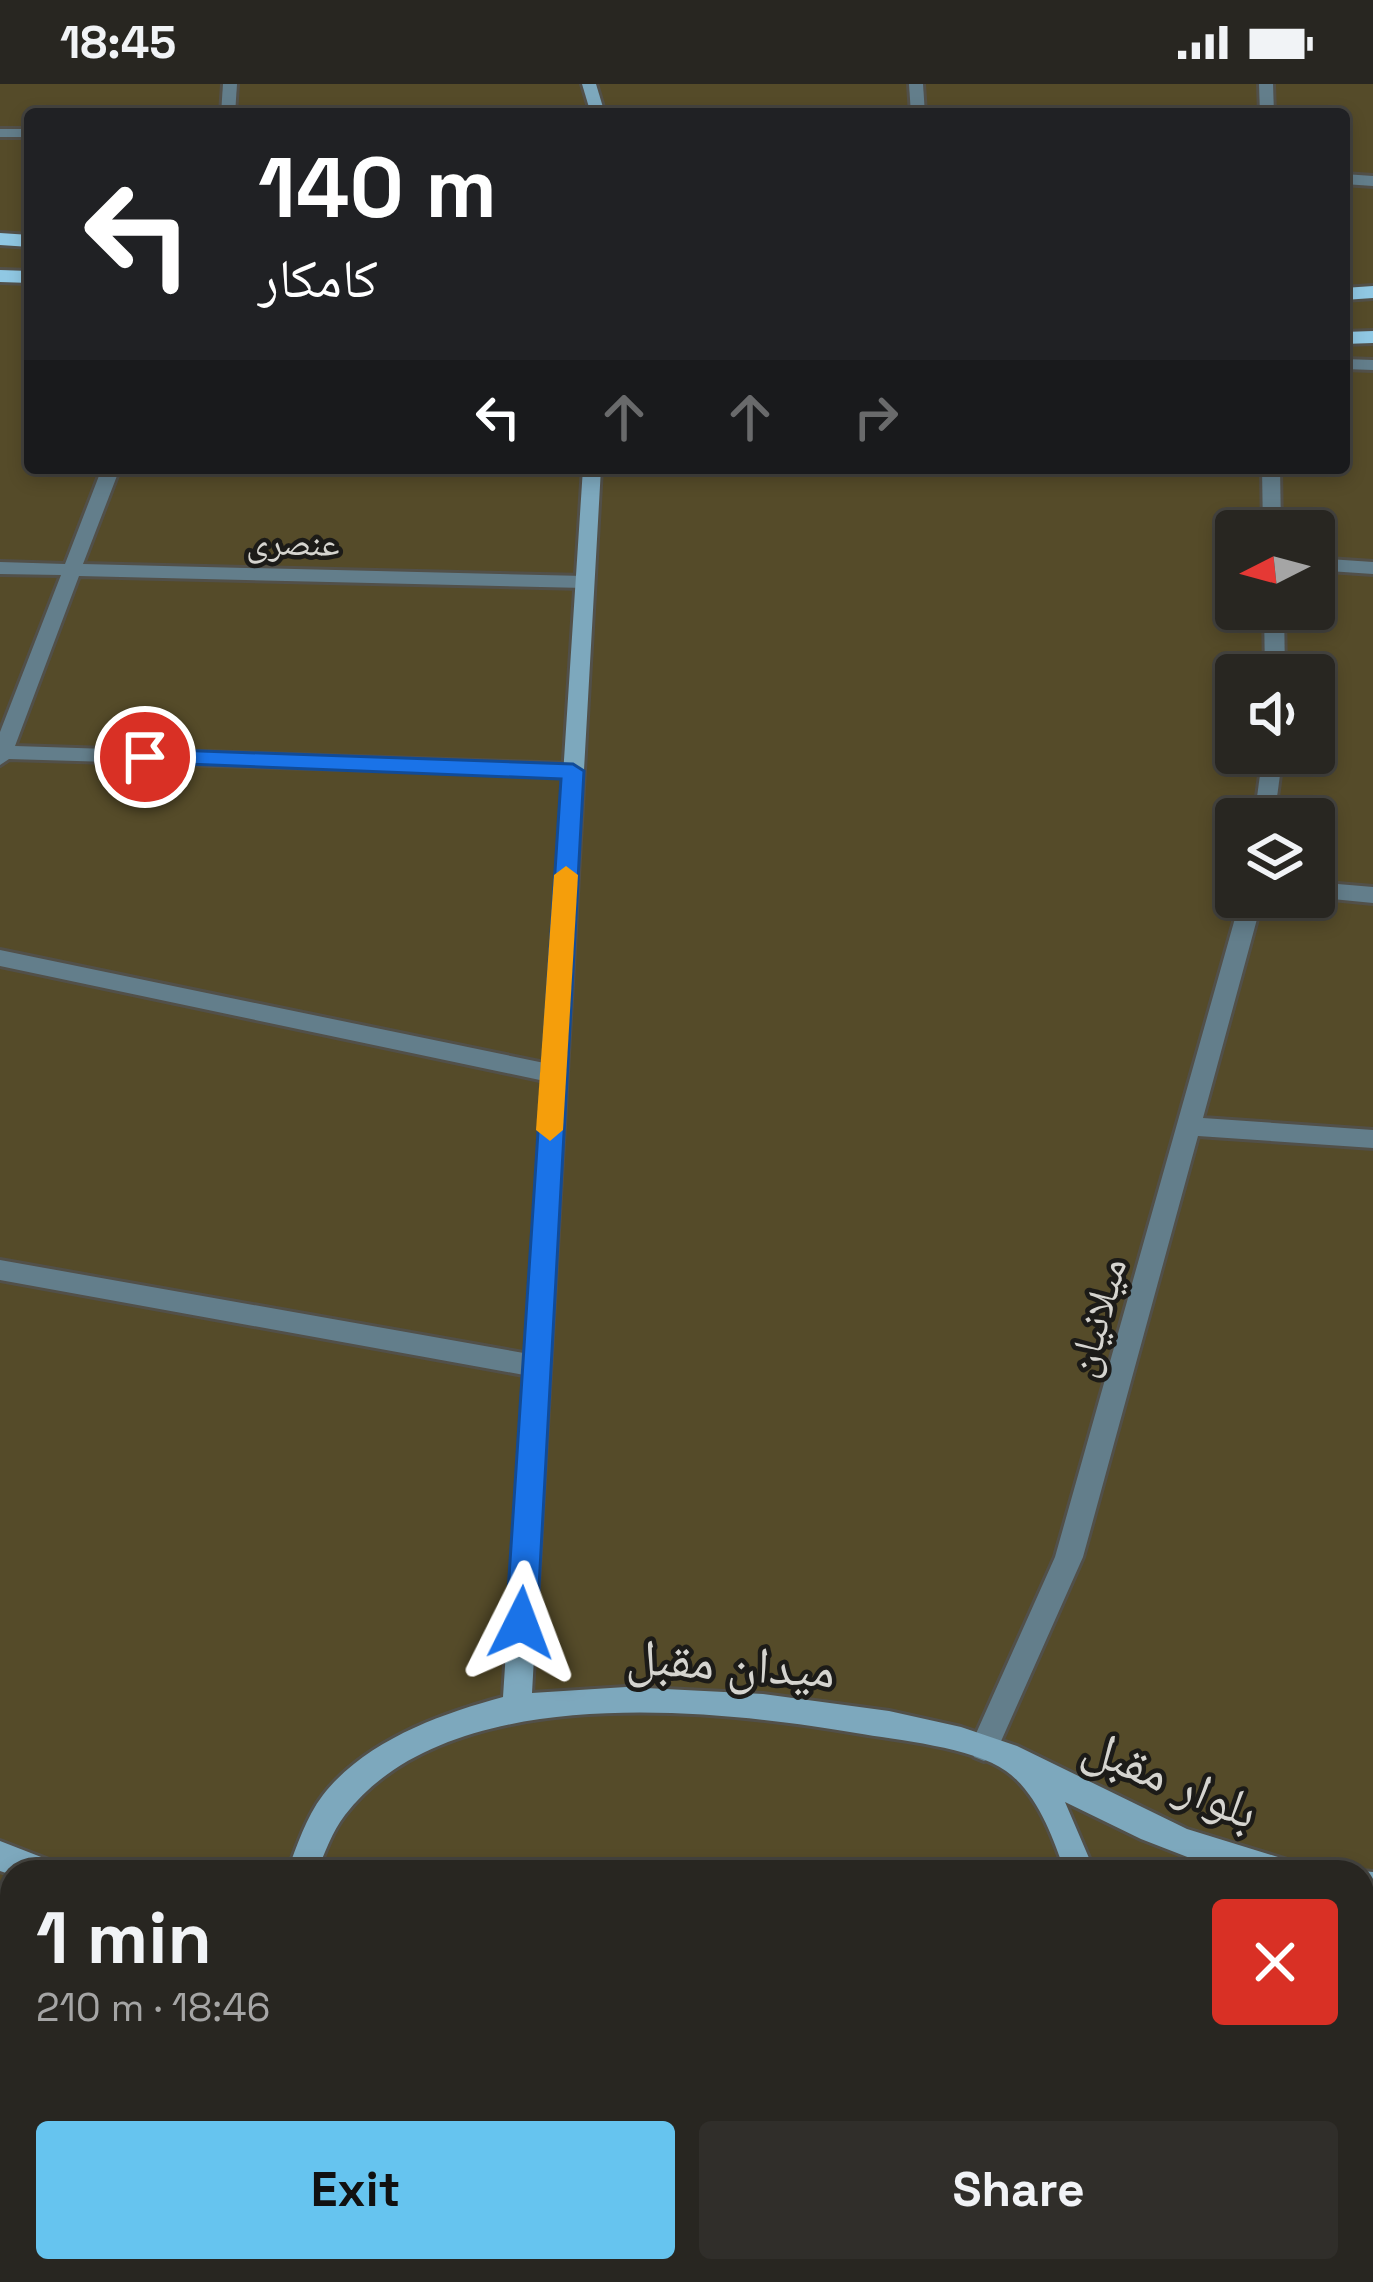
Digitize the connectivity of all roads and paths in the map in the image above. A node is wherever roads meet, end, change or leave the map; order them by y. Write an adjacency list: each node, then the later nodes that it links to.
1 (109, 474): 8 (street)
2 (592, 474): 9 (main road)
3 (1271, 474): 4 (street)
4 (1272, 510)
5 (1335, 565): 7 (street)
6 (0, 568): 8 (street, عنصری)
7 (1373, 568)
8 (72, 571): 9 (street, عنصری); 10 (street)
9 (585, 582): 11 (main road)
10 (1, 754): 11 (street)
11 (573, 771): 16 (main road)
12 (1335, 892): 13 (street)
13 (1373, 895)
14 (1246, 918): 17 (street, میلانیان)
15 (0, 958): 16 (street)
16 (554, 1074): 20 (main road)
17 (1191, 1126): 18 (street); 22 (street, میلانیان)
18 (1373, 1139)
19 (0, 1270): 20 (street)
20 (535, 1366): 21 (main road)
21 (517, 1709): 22 (main road, میدان مقبل); 24 (main road, میدان مقبل)
22 (984, 1747): 23 (main road, میدان مقبل)
23 (1023, 1766): 25 (main road); 26 (main road, بلوار مقبل)
24 (308, 1860)
25 (1076, 1860)
26 (1232, 1860)

